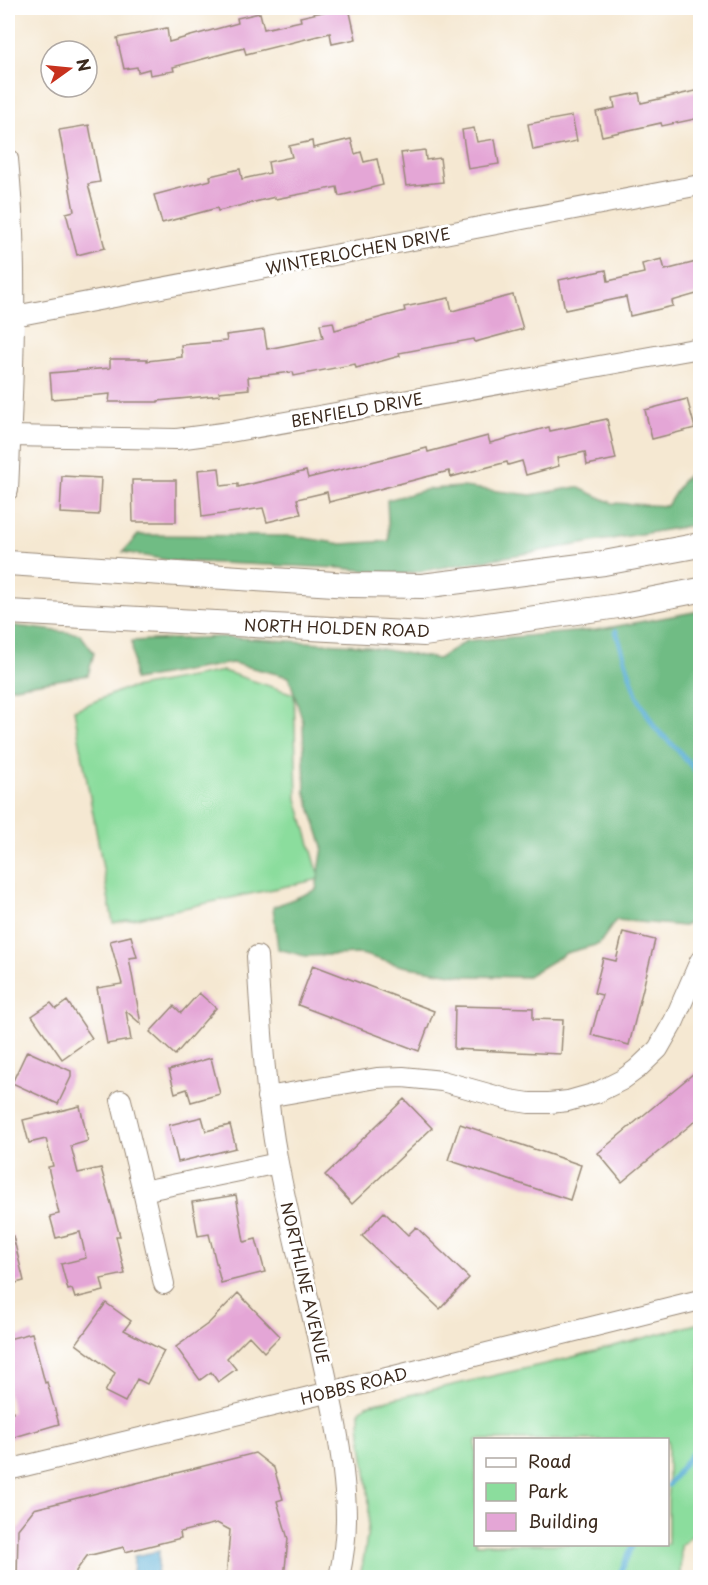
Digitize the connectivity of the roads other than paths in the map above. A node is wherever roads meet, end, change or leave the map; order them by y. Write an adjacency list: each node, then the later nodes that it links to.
1 (8, 159): 3 (street)
2 (700, 184): 3 (street, WINTERLOCHEN DRIVE)
3 (15, 316): 5 (street)
4 (700, 348): 6 (street, BENFIELD DRIVE)
5 (10, 357): 6 (street)
6 (10, 436): 7 (street)
7 (8, 490)
8 (700, 545): 9 (main road)
9 (8, 563)
10 (700, 590): 11 (main road, NORTH HOLDEN ROAD)
11 (8, 612)
12 (257, 956): 14 (street, NORTHLINE AVENUE)
13 (700, 961): 14 (street)
14 (267, 1097): 16 (street, NORTHLINE AVENUE)
15 (121, 1100): 17 (street)
16 (278, 1163): 17 (street); 20 (street, NORTHLINE AVENUE)
17 (143, 1191): 18 (street)
18 (164, 1284)
19 (700, 1300): 20 (street, HOBBS ROAD)
20 (330, 1392): 21 (street, HOBBS ROAD); 22 (street, NORTHLINE AVENUE)
21 (8, 1470)
22 (339, 1578)

